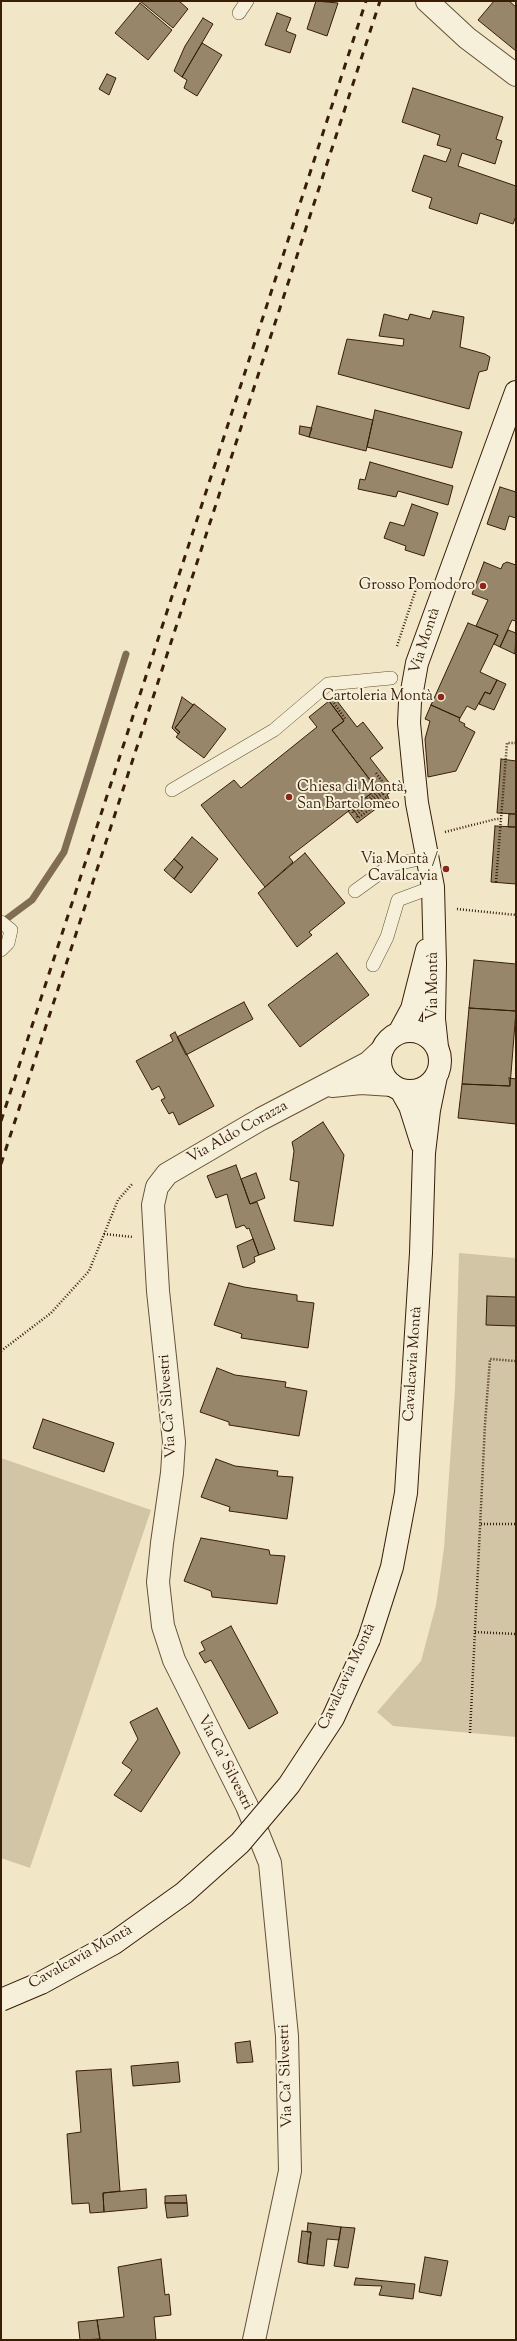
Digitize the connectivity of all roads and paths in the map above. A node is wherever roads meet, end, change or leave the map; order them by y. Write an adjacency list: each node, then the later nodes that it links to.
1 (247, 1): 3 (lane)
2 (427, 1): 4 (main road)
3 (240, 13)
4 (516, 75)
5 (516, 392): 17 (main road, Via Montà)
6 (391, 678): 11 (lane, Via Montà)
7 (331, 699): 8 (path)
8 (346, 720)
9 (516, 743): 15 (path)
10 (376, 773): 13 (path)
11 (172, 790)
12 (380, 790): 14 (path)
13 (390, 792)
14 (388, 796)
15 (501, 819): 16 (path); 18 (path)
16 (438, 834)
17 (429, 857): 19 (main road, Via Montà); 20 (lane)
18 (496, 882)
19 (433, 887): 24 (main road, Via Montà); 26 (lane)
20 (355, 891)
21 (452, 908): 22 (path)
22 (516, 915)
23 (6, 926): 25 (lane)
24 (433, 926): 27 (main road, Via Montà); 28 (main road, Via Montà)
25 (1, 950)
26 (373, 965)
27 (399, 1033): 28 (main road); 29 (main road)
28 (437, 1047): 30 (main road)
29 (382, 1050): 31 (main road, Via Aldo Corazza); 32 (main road)
30 (436, 1076): 32 (main road); 33 (main road, Cavalcavia Montà)
31 (324, 1086): 32 (main road, Via Aldo Corazza); 34 (main road, Via Aldo Corazza)
32 (396, 1087): 33 (main road, Cavalcavia Montà)
33 (424, 1153): 44 (main road, Cavalcavia Montà, bridge)
34 (147, 1183): 35 (main road, Via Ca' Silvestri); 36 (path)
35 (155, 1230): 36 (path); 45 (main road, Via Ca' Silvestri)
36 (104, 1234): 37 (path)
37 (1, 1351)
38 (516, 1361): 39 (path)
39 (481, 1524): 40 (path); 41 (path)
40 (516, 1524)
41 (475, 1632): 42 (path); 43 (path)
42 (516, 1634)
43 (470, 1733)
44 (1, 2000)
45 (254, 2340)

